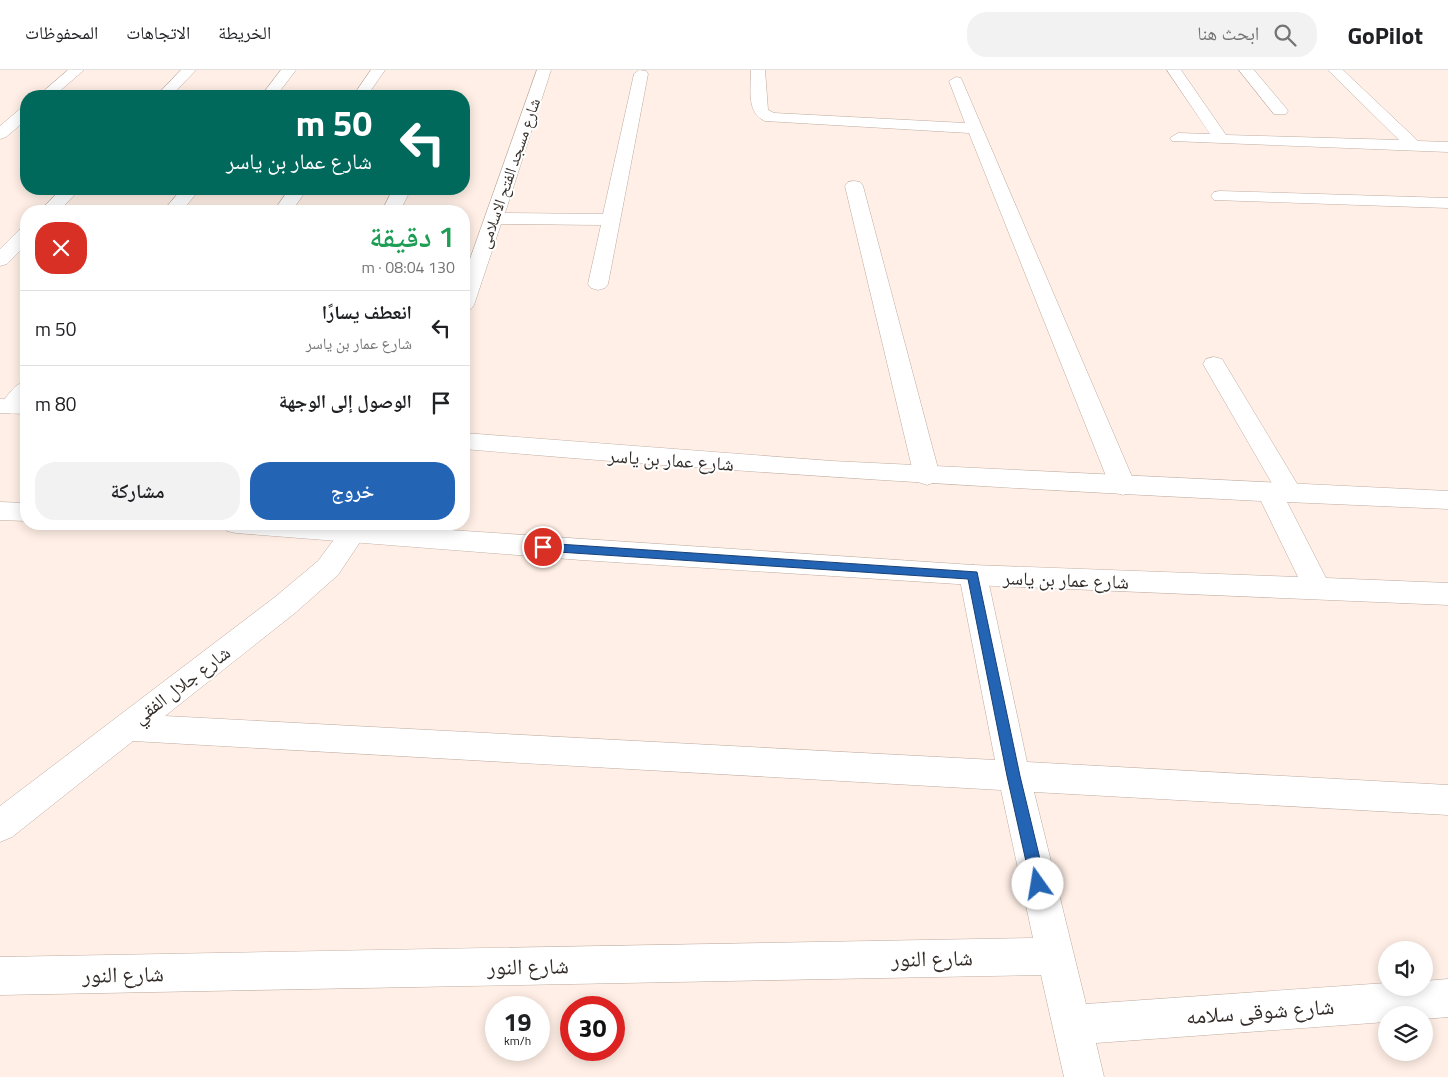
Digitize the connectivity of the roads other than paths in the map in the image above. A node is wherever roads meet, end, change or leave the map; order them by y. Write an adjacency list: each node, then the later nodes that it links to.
1 (77, 70): 12 (street)
2 (189, 70): 13 (street)
3 (289, 70): 14 (street)
4 (378, 70): 15 (street)
5 (544, 70): 31 (street, شارع مسجد الفتح الاسلامى)
6 (758, 70): 18 (street)
7 (1174, 70): 21 (street)
8 (1246, 70): 16 (street)
9 (1335, 70): 22 (street)
10 (641, 74): 32 (street)
11 (956, 81): 18 (street)
12 (52, 90)
13 (169, 90)
14 (273, 90)
15 (364, 90)
16 (1280, 111)
17 (20, 117): 19 (street)
18 (975, 128): 42 (street)
19 (0, 134)
20 (1178, 138): 21 (street)
21 (1221, 139): 22 (street)
22 (1414, 146): 23 (street)
23 (1448, 147)
24 (854, 186): 41 (street)
25 (65, 195): 29 (street)
26 (186, 195): 30 (street)
27 (1220, 196): 28 (street)
28 (1448, 203)
29 (55, 205)
30 (177, 205)
31 (493, 218): 32 (street); 36 (street, شارع مسجد الفتح الاسلامى)
32 (612, 220): 35 (street)
33 (20, 240): 34 (street)
34 (0, 260)
35 (598, 284)
36 (470, 287)
37 (1214, 364): 43 (street)
38 (20, 396): 39 (street)
39 (12, 407)
40 (470, 442): 41 (street, شارع عمار بن ياسر)
41 (927, 476): 42 (street, شارع عمار بن ياسر)
42 (1123, 486): 43 (street, شارع عمار بن ياسر)
43 (1280, 493): 44 (street, شارع عمار بن ياسر); 50 (street)
44 (1448, 500)
45 (0, 511): 46 (street)
46 (20, 512)
47 (355, 530): 52 (street, شارع جلال الفقي)
48 (382, 530): 49 (street, شارع عمار بن ياسر)
49 (973, 575): 50 (street, شارع عمار بن ياسر); 53 (street)
50 (1316, 588): 51 (street, شارع عمار بن ياسر)
51 (1448, 594)
52 (125, 727): 53 (street); 55 (street, شارع جلال الفقي)
53 (1014, 776): 54 (street); 56 (street)
54 (1448, 800)
55 (0, 826)
56 (1055, 956): 57 (street, شارع النور); 59 (street)
57 (0, 976)
58 (1448, 998): 59 (street, شارع شوقى سلامه)
59 (1072, 1025): 60 (street)
60 (1084, 1077)

